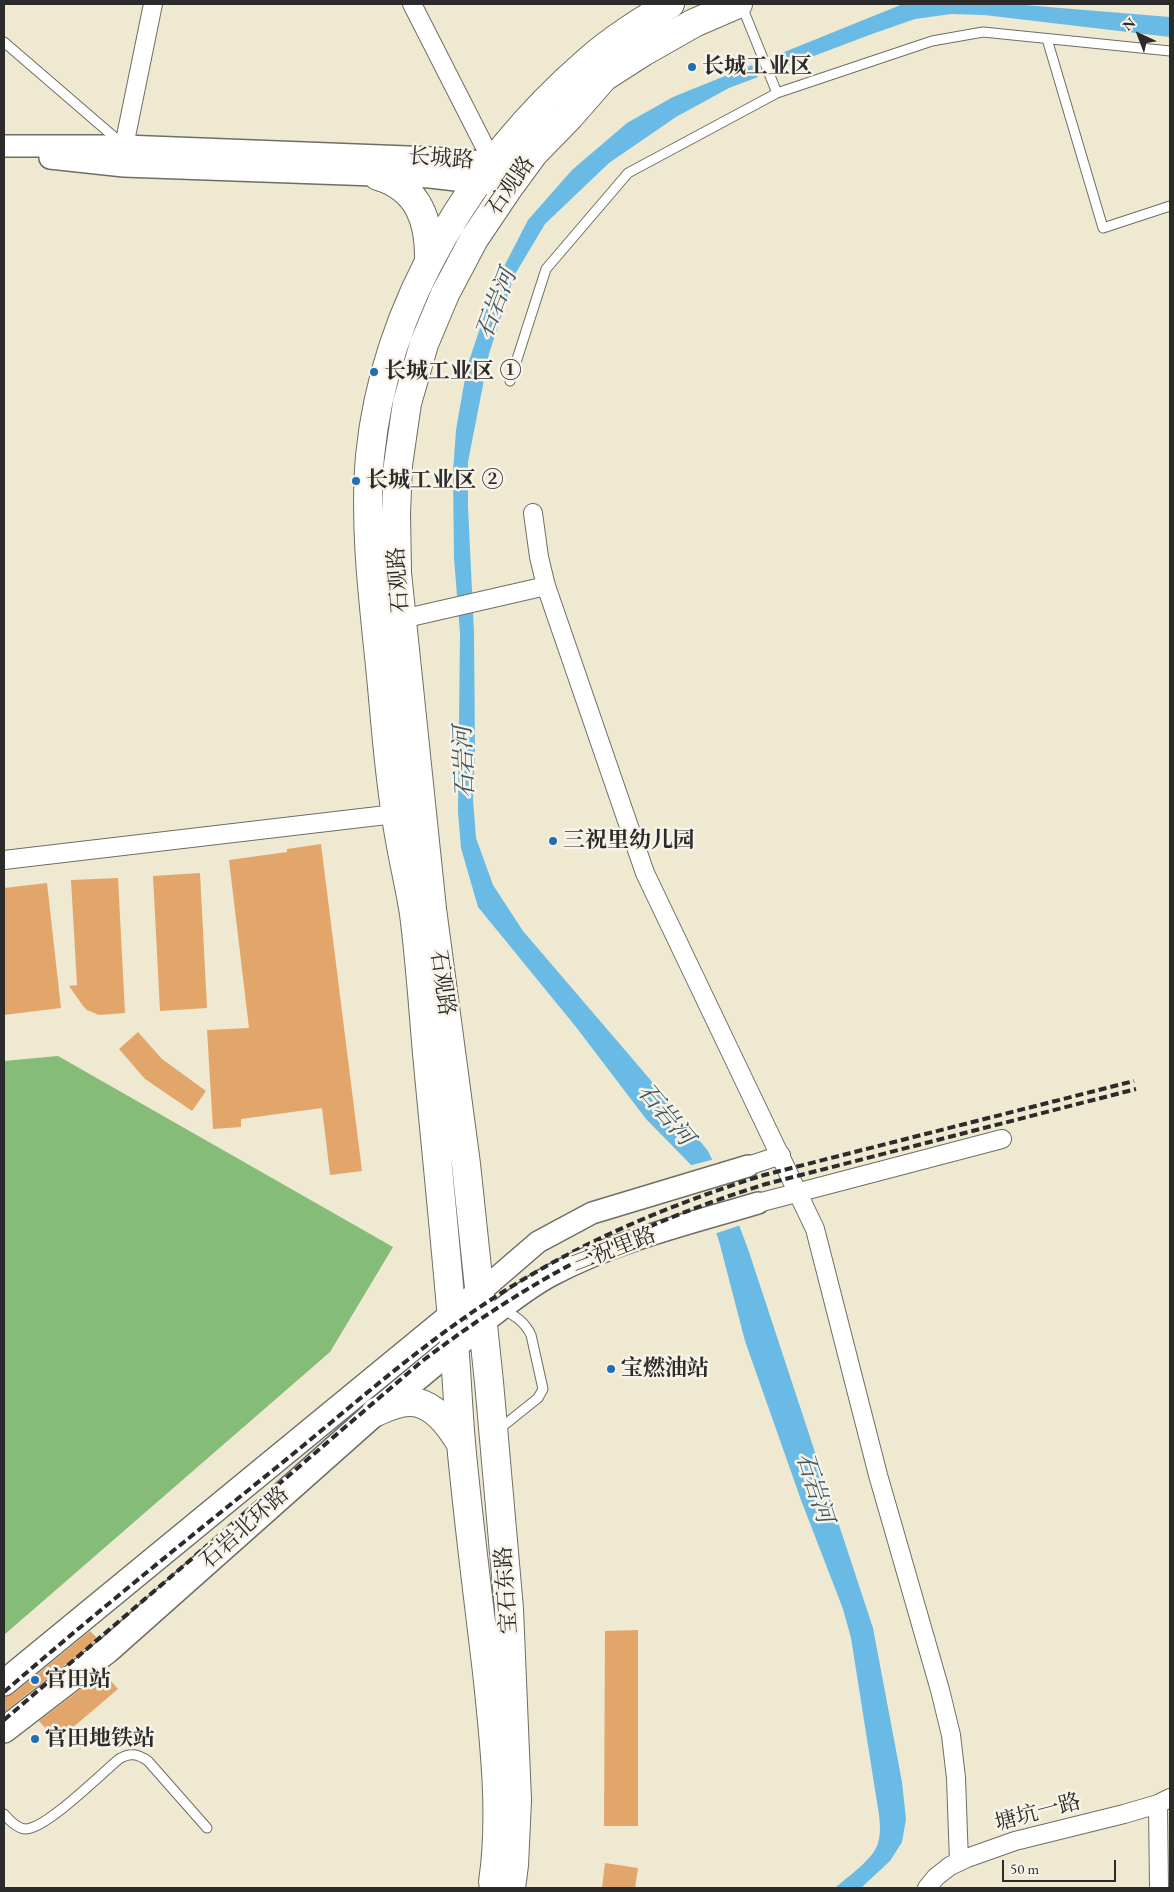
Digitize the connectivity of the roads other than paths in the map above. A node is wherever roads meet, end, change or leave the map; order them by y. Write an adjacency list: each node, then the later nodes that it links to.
1 (153, 4): 11 (street)
2 (412, 4): 12 (street)
3 (668, 4): 12 (main road, 石观路)
4 (739, 4): 8 (lane); 14 (main road, 石观路)
5 (1048, 39): 7 (lane); 8 (lane); 15 (lane)
6 (4, 42): 11 (lane)
7 (1170, 51)
8 (775, 89): 17 (lane)
9 (4, 146): 11 (street, 长城路)
10 (4, 152): 11 (street, 长城路)
11 (124, 156): 12 (street, 长城路); 13 (street, 长城路)
12 (486, 173): 13 (street, 长城路); 14 (street, 长城路); 16 (main road, 石观路)
13 (378, 176): 16 (main road)
14 (509, 187): 20 (main road, 石观路)
15 (1170, 206)
16 (429, 262): 21 (main road, 石观路)
17 (510, 381)
18 (533, 513): 19 (street)
19 (546, 586): 20 (street); 24 (street)
20 (402, 619): 28 (main road, 石观路)
21 (395, 814): 22 (street); 29 (main road, 石观路)
22 (4, 860)
23 (1002, 1139): 26 (street)
24 (780, 1155): 25 (street); 26 (street)
25 (740, 1168): 28 (street, 三祝里路)
26 (798, 1192): 27 (street); 39 (street)
27 (752, 1205): 28 (street, 三祝里路)
28 (490, 1305): 29 (main road, 石岩北环路); 30 (main road, 石岩北环路); 32 (main road, 宝石东路); 32 (lane)
29 (451, 1316): 30 (main road, 宝石东路); 34 (main road, 石岩北环路)
30 (454, 1346): 31 (main road, 石岩北环路); 33 (main road, 宝石东路)
31 (376, 1412): 33 (main road); 35 (main road, 石岩北环路)
32 (494, 1433): 41 (main road, 宝石东路)
33 (461, 1444): 40 (main road, 宝石东路)
34 (4, 1683)
35 (4, 1730)
36 (1164, 1801): 39 (street, 塘坑一路); 43 (street)
37 (4, 1814): 38 (lane)
38 (207, 1828)
39 (959, 1862): 42 (street, 塘坑一路)
40 (492, 1888)
41 (511, 1888)
42 (927, 1888)
43 (1159, 1888)

